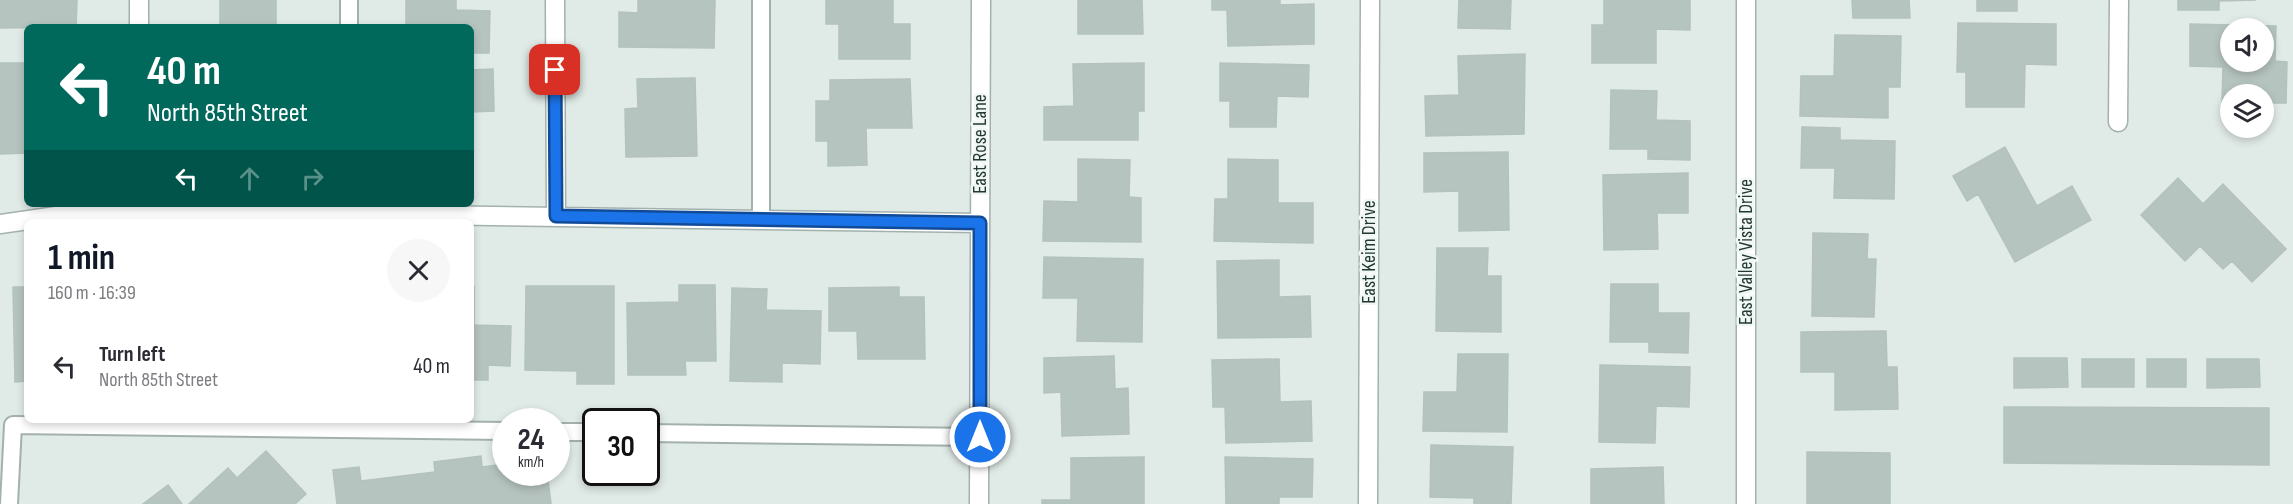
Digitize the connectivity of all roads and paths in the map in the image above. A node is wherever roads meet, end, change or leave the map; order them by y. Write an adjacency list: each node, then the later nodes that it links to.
1 (139, 0): 9 (street)
2 (349, 0): 10 (lane)
3 (555, 0): 14 (street)
4 (761, 0): 16 (lane)
5 (981, 0): 18 (street, East Rose Lane)
6 (1370, 0): 25 (street, East Keim Drive)
7 (1746, 0): 26 (street, East Valley Vista Drive)
8 (2120, 0): 11 (street)
9 (139, 24)
10 (349, 24)
11 (2118, 122)
12 (138, 209): 13 (street); 15 (street)
13 (348, 209): 14 (street)
14 (556, 216): 16 (street)
15 (35, 219)
16 (761, 219): 18 (street)
17 (24, 221): 19 (street)
18 (980, 223): 22 (street, East Rose Lane)
19 (0, 224)
20 (492, 431): 23 (lane)
21 (660, 433): 22 (lane)
22 (980, 437): 24 (street, East Rose Lane)
23 (9, 504)
24 (979, 504)
25 (1368, 504)
26 (1746, 504)

